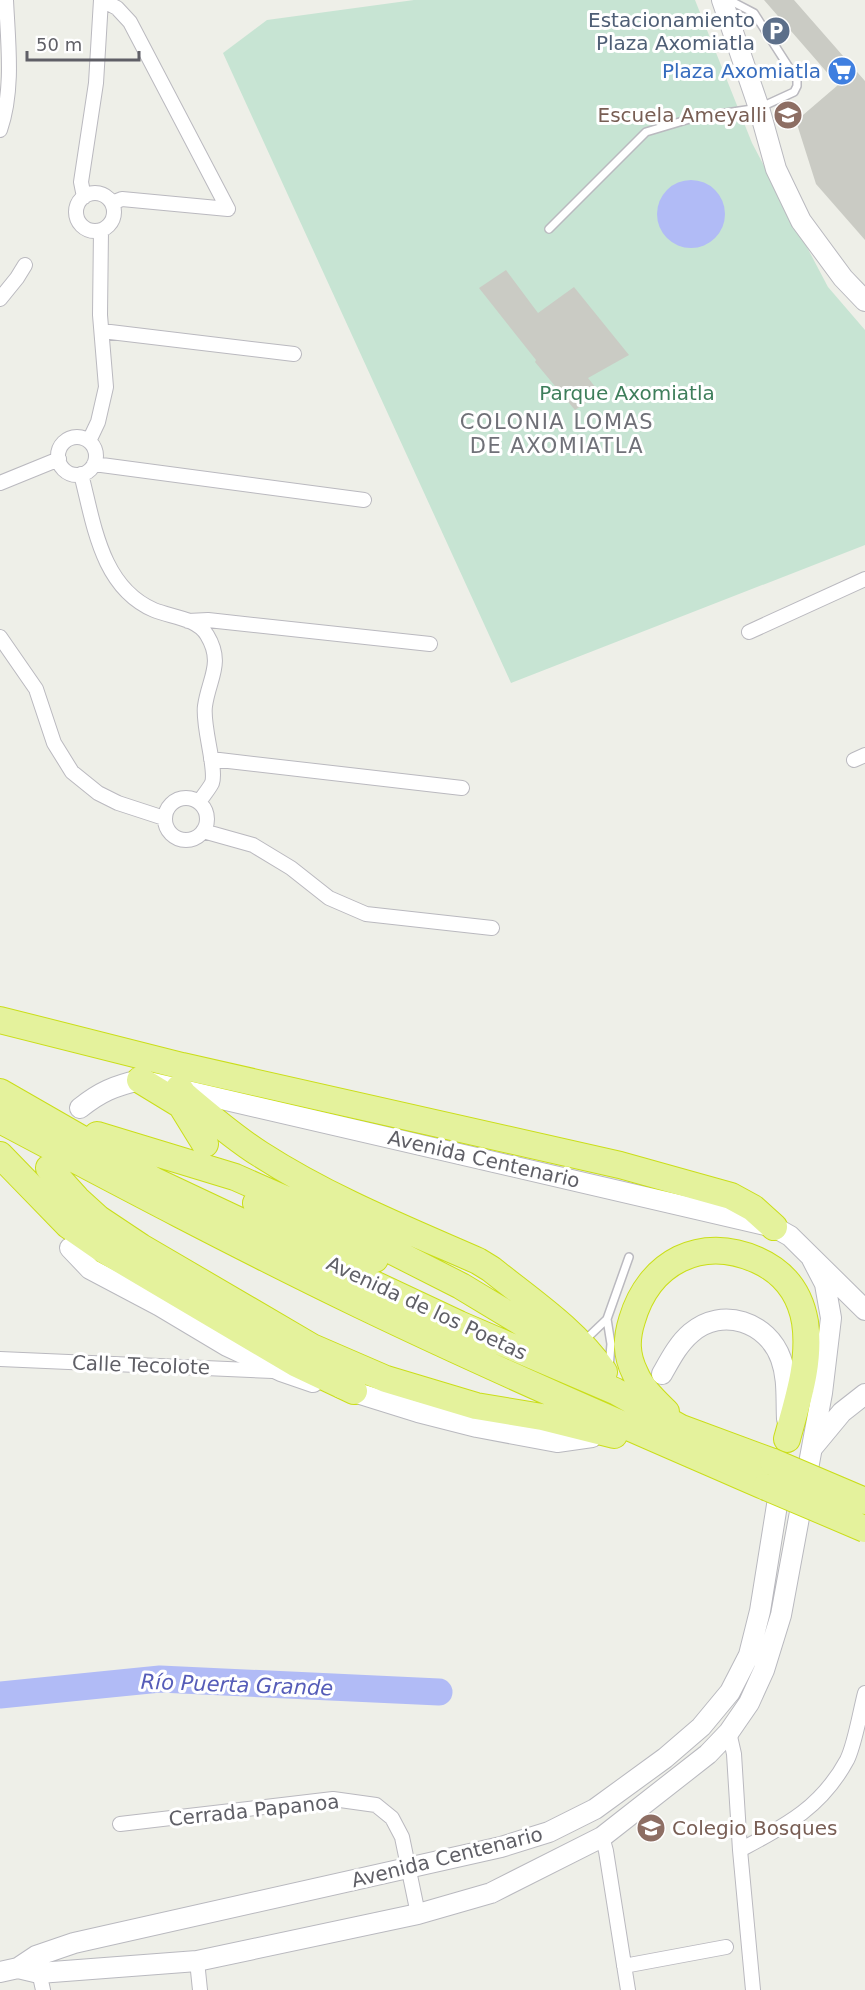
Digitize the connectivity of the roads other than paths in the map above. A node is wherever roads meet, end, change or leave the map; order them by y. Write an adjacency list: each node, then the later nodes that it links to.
1 (6, 0): 6 (street)
2 (102, 0): 7 (street); 8 (street)
3 (723, 0): 5 (main road)
4 (729, 0): 5 (lane)
5 (759, 108): 9 (lane); 12 (main road)
6 (0, 130)
7 (84, 196): 8 (street); 10 (street)
8 (111, 203): 10 (street)
9 (549, 229)
10 (101, 230): 14 (street)
11 (25, 265): 13 (street)
12 (864, 296)
13 (0, 299)
14 (102, 331): 15 (street); 16 (street)
15 (294, 354)
16 (89, 441): 17 (street); 18 (street)
17 (59, 459): 19 (street); 20 (street)
18 (94, 464): 19 (street); 21 (street)
19 (81, 474): 23 (street)
20 (0, 483)
21 (364, 500)
22 (865, 579): 24 (street)
23 (188, 621): 26 (street); 27 (street)
24 (749, 632)
25 (0, 638): 30 (street)
26 (430, 644)
27 (211, 759): 28 (street); 29 (street)
28 (462, 788)
29 (199, 802): 30 (street); 31 (street)
30 (164, 818): 31 (street)
31 (203, 831): 32 (street)
32 (492, 928)
33 (0, 1020): 40 (highway)
34 (140, 1080): 35 (main road, Avenida Centenario); 38 (main road, Avenida Centenario); 41 (highway)
35 (179, 1088): 43 (main road, Avenida Centenario); 54 (highway)
36 (0, 1091): 37 (highway); 57 (highway, Avenida de los Poetas)
37 (38, 1105): 50 (highway); 51 (highway)
38 (80, 1108)
39 (0, 1120): 71 (highway, Avenida de los Poetas)
40 (465, 1130): 43 (highway); 44 (highway)
41 (205, 1144)
42 (0, 1155): 65 (highway)
43 (512, 1159): 44 (highway); 47 (main road, Avenida Centenario)
44 (600, 1161): 47 (highway)
45 (49, 1174): 71 (highway)
46 (234, 1187): 48 (highway)
47 (774, 1227): 53 (main road, Avenida Centenario)
48 (333, 1244): 55 (highway); 57 (highway)
49 (69, 1248): 62 (main road)
50 (392, 1250): 55 (highway); 58 (highway)
51 (425, 1251): 54 (highway); 60 (highway)
52 (629, 1257): 59 (lane)
53 (812, 1259): 56 (main road, Avenida Centenario); 70 (main road, Avenida Centenario)
54 (481, 1268): 60 (highway)
55 (403, 1274): 58 (highway)
56 (865, 1310)
57 (450, 1314): 64 (highway)
58 (510, 1315): 64 (highway)
59 (607, 1319): 60 (lane); 64 (lane)
60 (561, 1331): 64 (highway); 64 (highway)
61 (0, 1359): 62 (street, Calle Tecolote)
62 (281, 1371): 65 (main road)
63 (662, 1374): 69 (main road, Avenida Centenario)
64 (611, 1385): 67 (highway)
65 (354, 1391): 68 (main road)
66 (865, 1394): 70 (main road)
67 (681, 1428): 69 (highway); 72 (highway, bridge)
68 (592, 1437)
69 (787, 1439): 79 (main road, Avenida Centenario)
70 (811, 1449): 75 (main road, Avenida Centenario)
71 (710, 1463): 73 (highway, Avenida de los Poetas, bridge)
72 (865, 1502)
73 (865, 1529)
74 (865, 1693): 78 (street)
75 (729, 1732): 77 (main road, Avenida Centenario); 78 (street)
76 (120, 1824): 79 (street, Cerrada Papanoa)
77 (602, 1837): 80 (main road, Avenida Centenario); 83 (street)
78 (740, 1850): 88 (street)
79 (409, 1869): 80 (street, Cerrada Papanoa); 85 (main road, Avenida Centenario)
80 (418, 1914): 82 (main road, Avenida Centenario)
81 (726, 1947): 83 (street)
82 (196, 1961): 85 (main road, Avenida Centenario); 86 (street)
83 (624, 1966): 87 (street)
84 (9, 1970): 85 (main road, Avenida Centenario)
85 (39, 1973)
86 (200, 1990)
87 (628, 1990)
88 (753, 1990)

